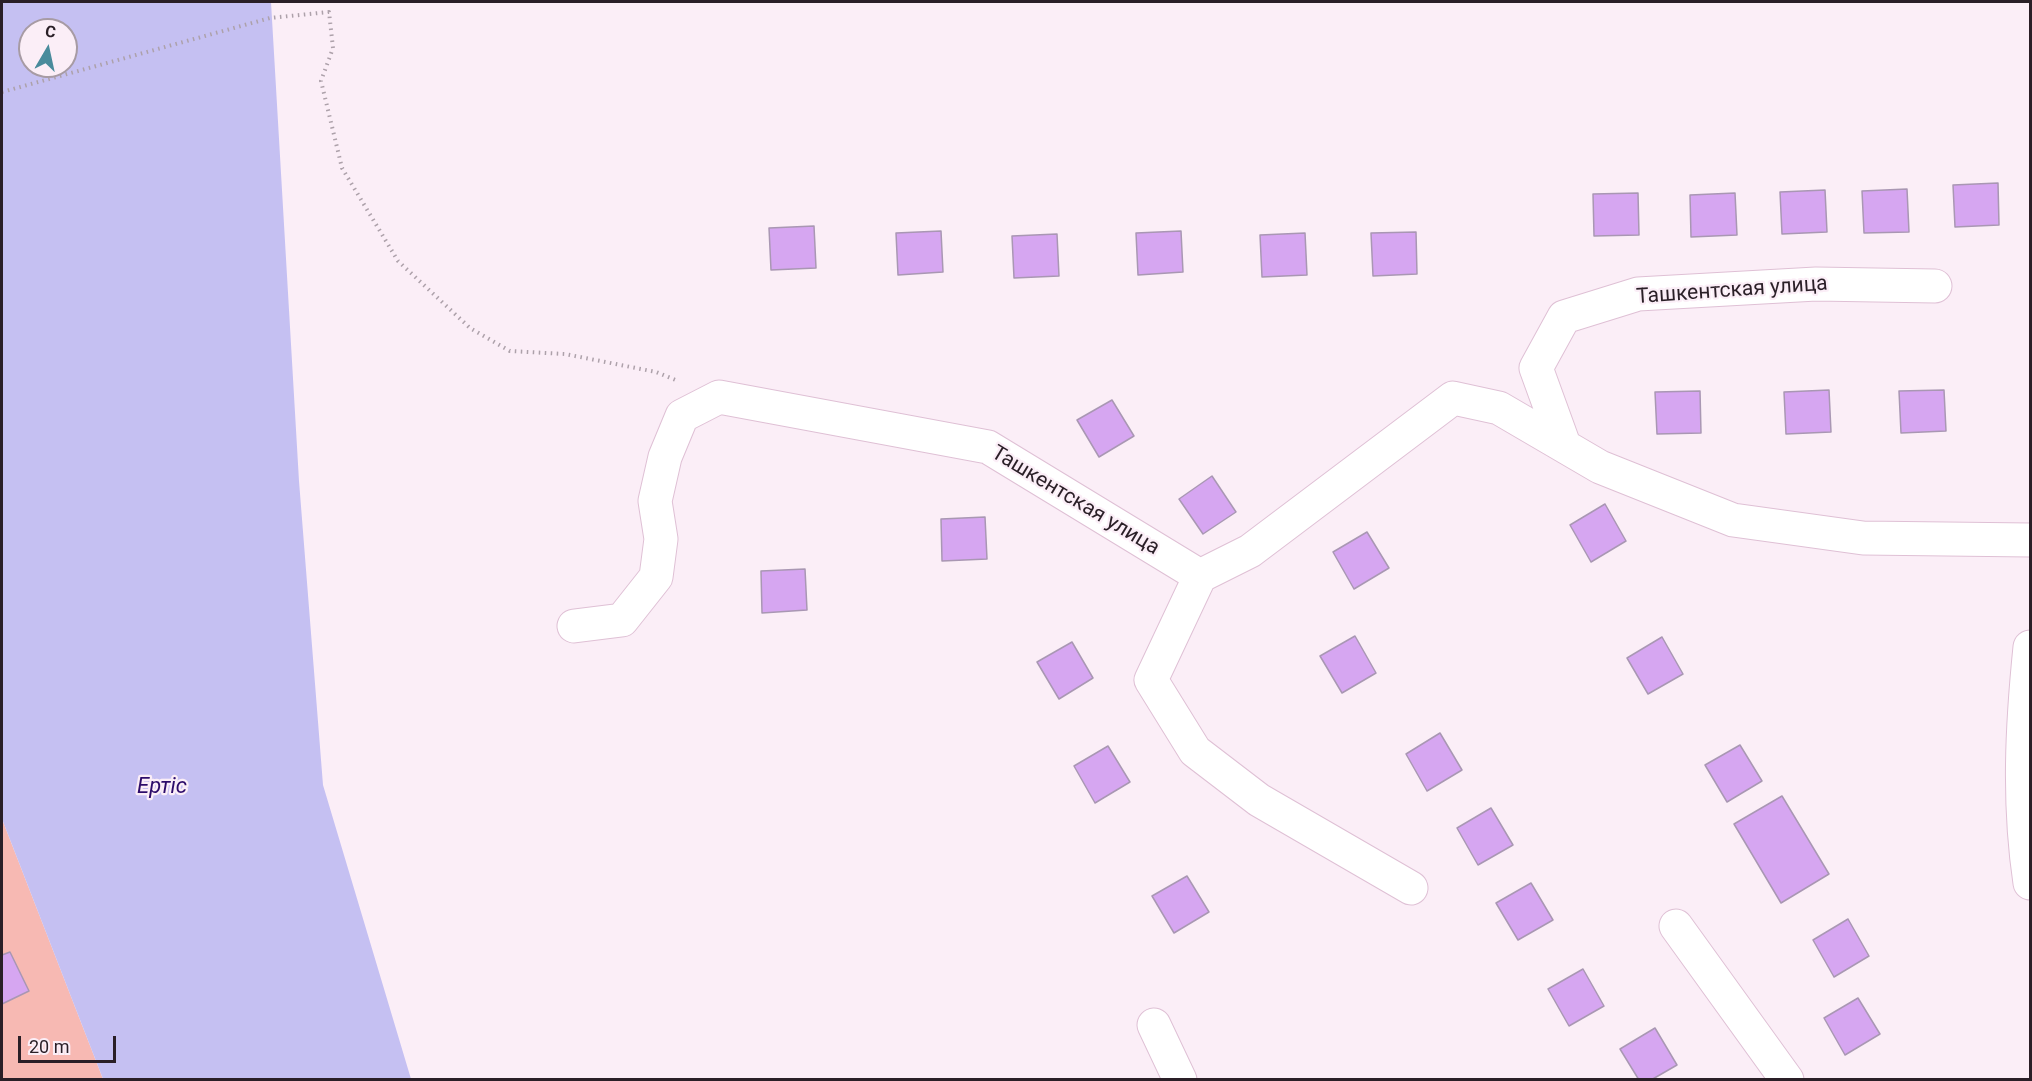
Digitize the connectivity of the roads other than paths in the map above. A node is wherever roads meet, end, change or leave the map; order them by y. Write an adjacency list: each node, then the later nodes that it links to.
1 (1935, 286): 2 (street, Ташкентская улица)
2 (1564, 445): 3 (street); 4 (street)
3 (2031, 540)
4 (1200, 576): 5 (street, Ташкентская улица); 8 (street)
5 (574, 626)
6 (2031, 646): 7 (street)
7 (2031, 883)
8 (1411, 888)
9 (1676, 926): 12 (street)
10 (1154, 1025): 11 (street)
11 (1180, 1080)
12 (1787, 1080)

